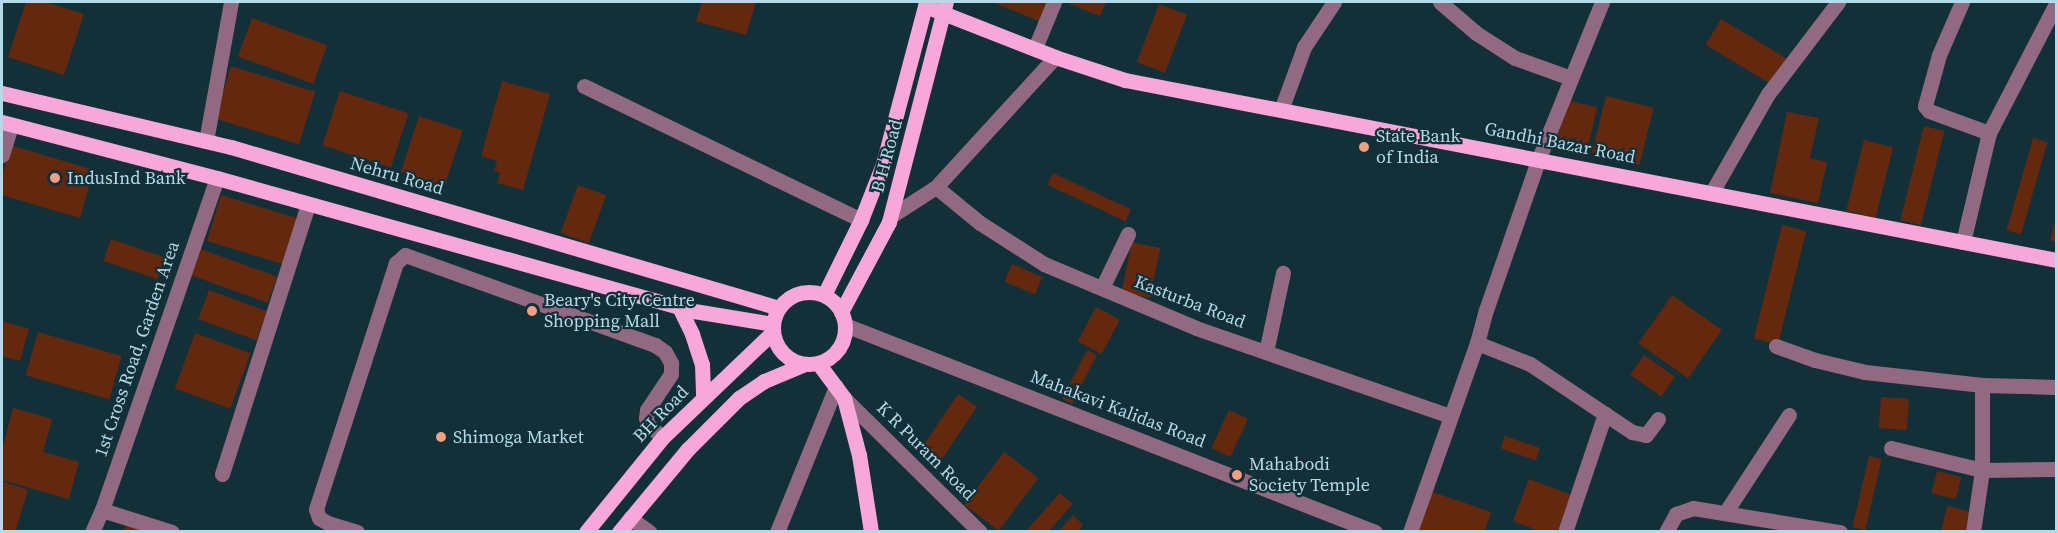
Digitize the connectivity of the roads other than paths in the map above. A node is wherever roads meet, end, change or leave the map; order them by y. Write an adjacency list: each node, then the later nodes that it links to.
1 (231, 2): 20 (street)
2 (1053, 2): 12 (street)
3 (1334, 2): 17 (street)
4 (1440, 2): 14 (street)
5 (1602, 2): 14 (street)
6 (1838, 2): 25 (street)
7 (1962, 2): 19 (street)
8 (922, 3): 10 (main road, Gandhi Bazar Road); 28 (main road)
9 (2056, 4): 11 (street)
10 (945, 7): 12 (main road, Gandhi Bazar Road); 27 (main road, B H Road)
11 (2051, 23): 19 (street)
12 (1035, 48): 13 (main road, Gandhi Bazar Road)
13 (1055, 57): 17 (main road, Gandhi Bazar Road); 24 (street)
14 (1571, 78): 22 (street)
15 (584, 86): 28 (street)
16 (2, 93): 20 (main road, Nehru Road)
17 (1281, 110): 22 (main road, Gandhi Bazar Road)
18 (6, 123): 21 (street); 23 (main road)
19 (1989, 133): 30 (street)
20 (206, 141): 36 (main road, Nehru Road)
21 (2, 155)
22 (1539, 158): 25 (main road, Gandhi Bazar Road); 39 (street)
23 (217, 178): 26 (main road); 56 (street, 1st Cross Road, Garden Area)
24 (936, 187): 27 (street); 33 (street, Kasturba Road)
25 (1712, 192): 30 (main road, Gandhi Bazar Road)
26 (308, 204): 35 (main road); 55 (street)
27 (891, 216): 37 (main road, B H Road)
28 (861, 220): 34 (main road)
29 (1128, 234): 33 (street)
30 (1963, 242): 31 (main road, Gandhi Bazar Road)
31 (2056, 260)
32 (1283, 273): 41 (street)
33 (1102, 288): 41 (street, Kasturba Road)
34 (824, 295): 36 (main road); 37 (main road)
35 (679, 307): 38 (main road); 46 (main road)
36 (779, 308): 38 (main road)
37 (843, 318): 42 (main road); 68 (street, Mahakavi Kalidas Road)
38 (773, 328): 42 (main road); 46 (main road, BH Road)
39 (1478, 343): 47 (street); 49 (street)
40 (1776, 346): 43 (street)
41 (1266, 352): 49 (street, Kasturba Road)
42 (812, 364): 45 (main road); 58 (main road)
43 (1982, 385): 44 (street); 54 (street)
44 (2056, 387)
45 (840, 392): 65 (street); 66 (main road); 67 (street, K R Puram Road)
46 (703, 398): 51 (main road, BH Road)
47 (1605, 414): 50 (street); 70 (street)
48 (1789, 415): 57 (street)
49 (1450, 416): 69 (street)
50 (1658, 419)
51 (663, 437): 61 (street); 62 (main road, BH Road)
52 (1891, 448): 54 (street)
53 (2056, 468): 54 (street)
54 (1982, 470): 73 (street)
55 (222, 474)
56 (102, 510): 59 (street, 1st Cross Road, Garden Area); 60 (street)
57 (1725, 513): 71 (street); 72 (street)
58 (630, 518): 63 (main road); 64 (street)
59 (92, 531)
60 (172, 531)
61 (357, 531)
62 (586, 531)
63 (619, 531)
64 (650, 531)
65 (777, 531)
66 (871, 531)
67 (980, 531)
68 (1376, 531)
69 (1410, 531)
70 (1565, 531)
71 (1666, 531)
72 (1840, 531)
73 (1973, 531)

